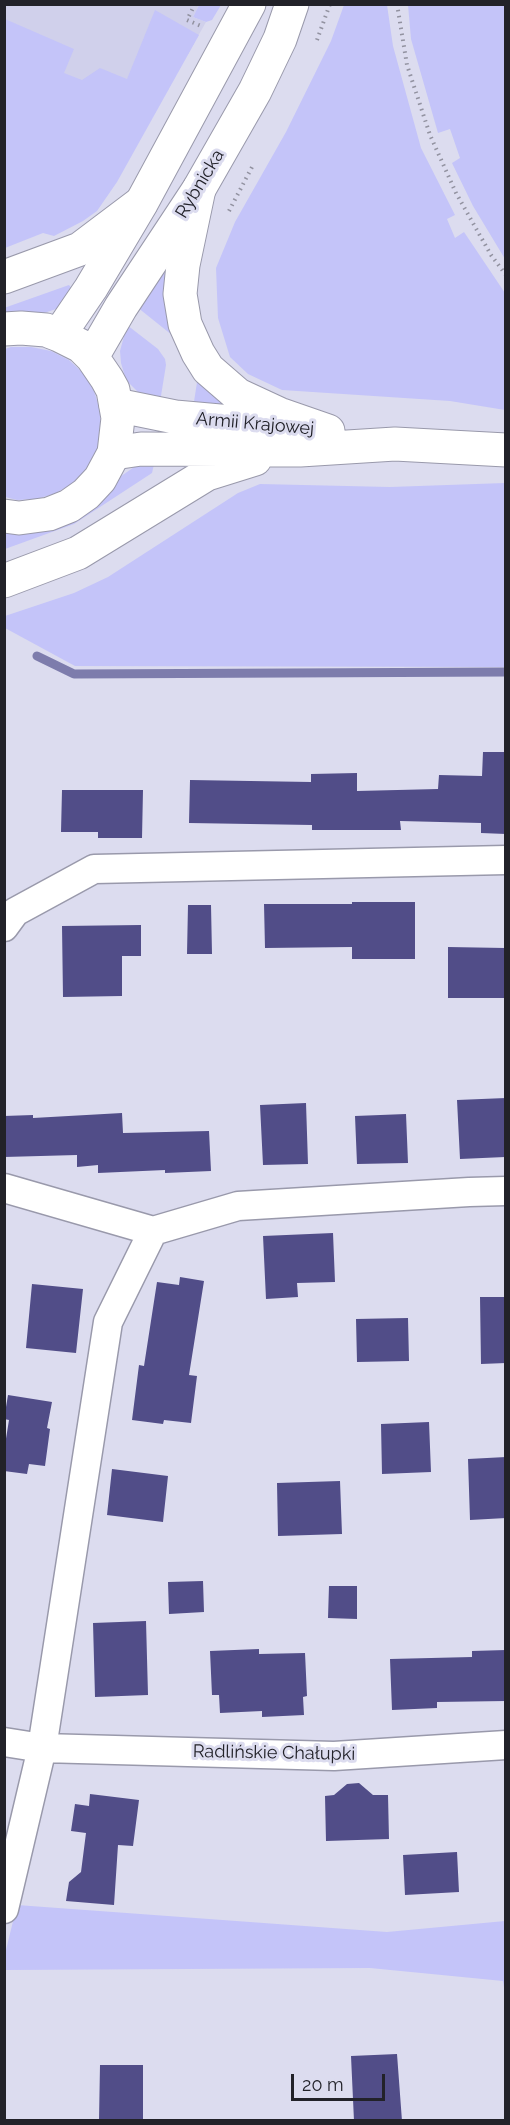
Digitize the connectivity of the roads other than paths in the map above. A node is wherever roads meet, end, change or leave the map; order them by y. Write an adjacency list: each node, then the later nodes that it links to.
1 (249, 4): 4 (main road)
2 (292, 4): 3 (main road, Rybnicka)
3 (199, 189): 8 (main road, Rybnicka); 10 (main road)
4 (142, 202): 5 (main road); 7 (main road)
5 (4, 277)
6 (4, 329): 7 (main road)
7 (59, 335): 8 (main road)
8 (92, 357): 9 (main road)
9 (116, 405): 10 (main road, Armii Krajowej); 14 (main road)
10 (328, 431): 11 (main road, Armii Krajowej)
11 (394, 444): 12 (main road, Armii Krajowej); 13 (main road, Armii Krajowej)
12 (300, 450): 14 (main road, Armii Krajowej); 16 (main road)
13 (506, 450)
14 (114, 453): 15 (main road)
15 (4, 516)
16 (4, 581)
17 (506, 860): 18 (street)
18 (4, 927)
19 (4, 1188): 21 (street)
20 (506, 1191): 21 (street)
21 (153, 1231): 24 (street)
22 (4, 1742): 24 (street, Radlińskie Chałupki)
23 (506, 1745): 24 (street, Radlińskie Chałupki)
24 (42, 1748): 25 (street)
25 (4, 1910)

